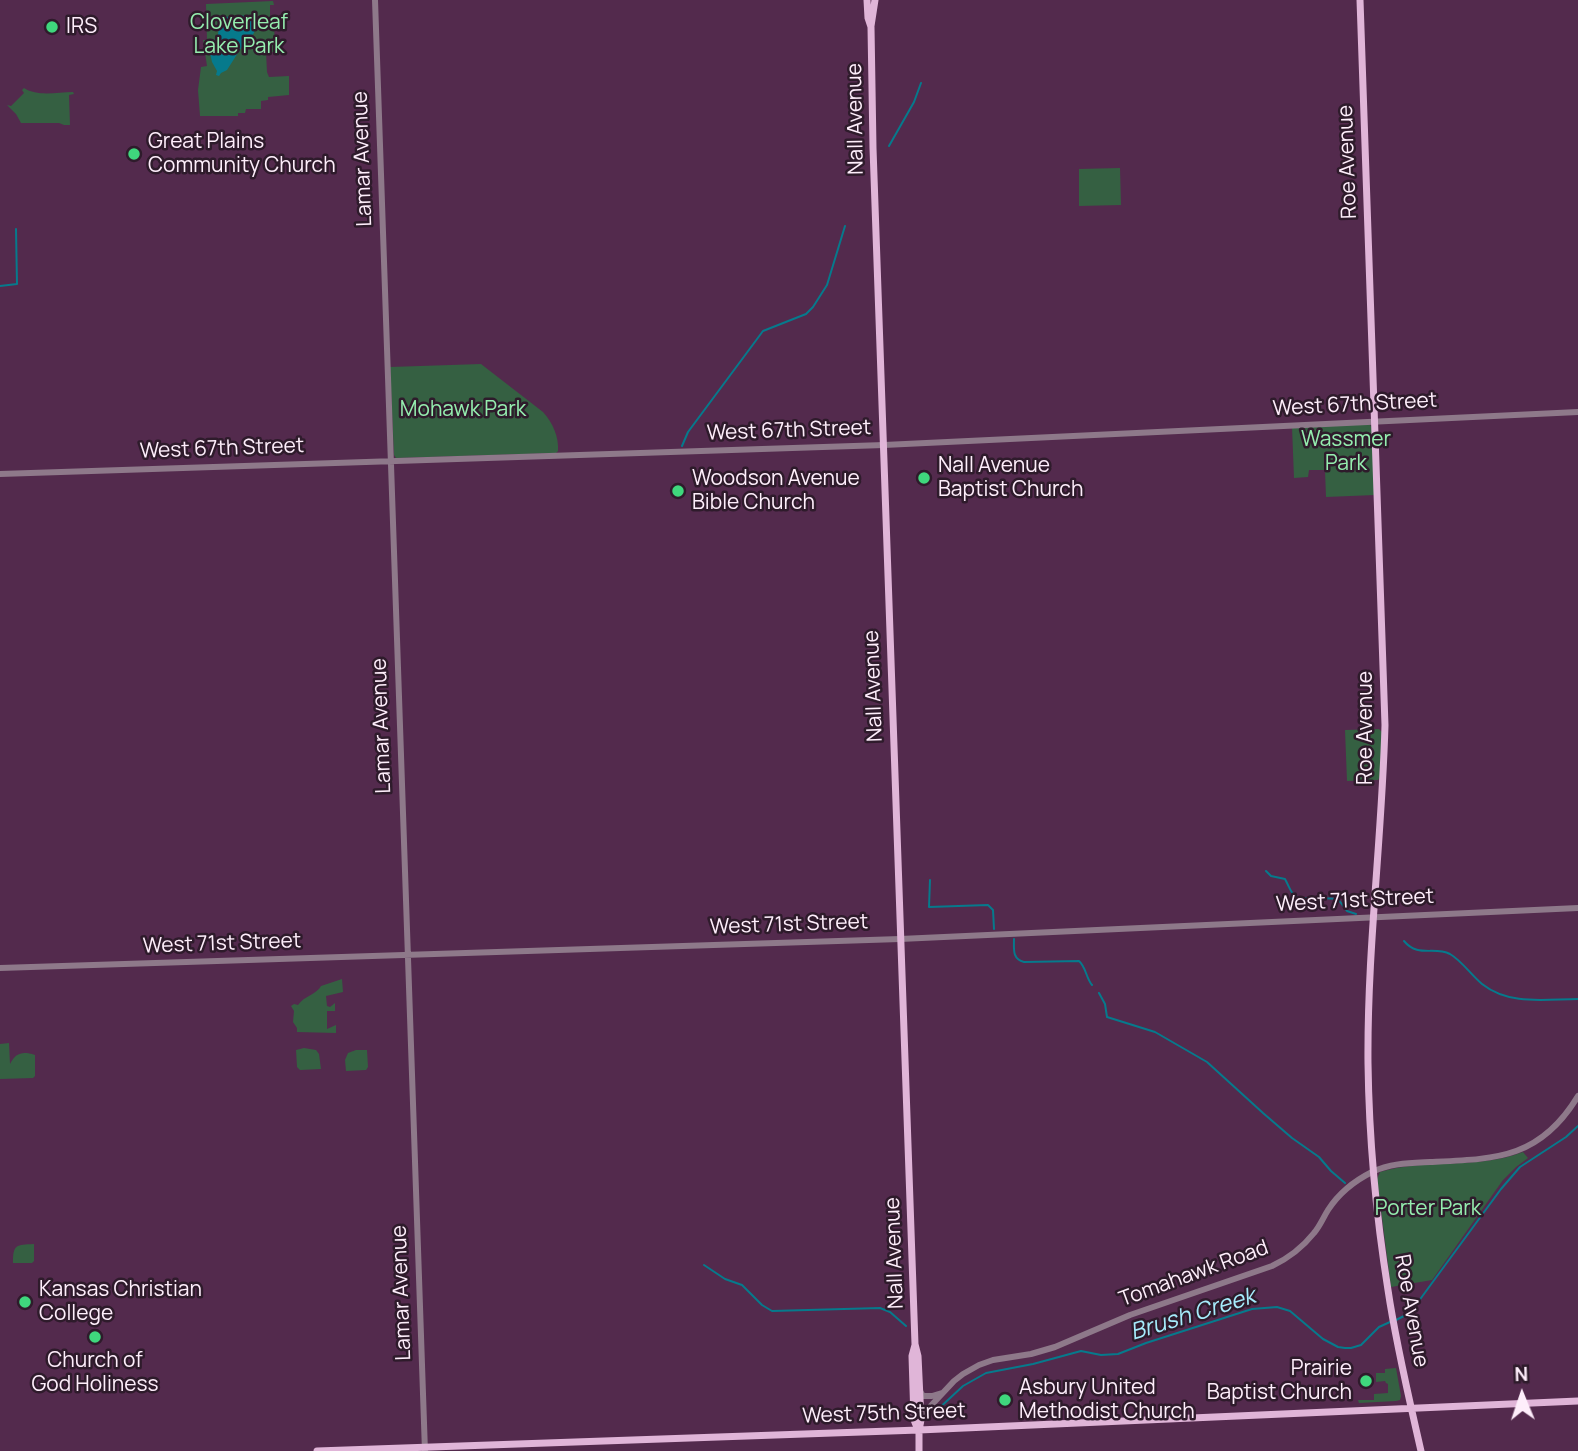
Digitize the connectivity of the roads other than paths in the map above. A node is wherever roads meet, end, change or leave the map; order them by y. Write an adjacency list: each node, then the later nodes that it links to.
1 (375, 0): 9 (street, Lamar Avenue)
2 (867, 0): 5 (main road, Nall Avenue)
3 (875, 0): 5 (main road, Nall Avenue)
4 (1360, 0): 7 (main road, Roe Avenue)
5 (871, 27): 8 (main road, Nall Avenue)
6 (1578, 412): 7 (street, West 67th Street)
7 (1376, 422): 8 (street, West 67th Street); 12 (main road, Roe Avenue)
8 (884, 446): 9 (street, West 67th Street); 13 (main road, Nall Avenue)
9 (390, 461): 10 (street, West 67th Street); 14 (street, Lamar Avenue)
10 (0, 474)
11 (1578, 908): 12 (street, West 71st Street)
12 (1373, 918): 13 (street, West 71st Street); 17 (main road, Roe Avenue)
13 (901, 939): 14 (street, West 71st Street); 18 (main road, Nall Avenue)
14 (407, 955): 15 (street, West 71st Street); 25 (street, Lamar Avenue)
15 (0, 968)
16 (1578, 1096): 17 (street, Tomahawk Road)
17 (1373, 1171): 20 (street, Tomahawk Road); 22 (main road, Roe Avenue)
18 (915, 1344): 19 (main road, Nall Avenue); 24 (main road, Nall Avenue)
19 (920, 1391): 20 (street); 23 (main road, Nall Avenue)
20 (944, 1392): 23 (street, Tomahawk Road)
21 (1578, 1401): 22 (main road, West 75th Street)
22 (1411, 1408): 24 (main road, West 75th Street); 28 (main road, Roe Avenue)
23 (921, 1420): 24 (main road, Nall Avenue)
24 (919, 1430): 25 (main road, West 75th Street); 27 (main road, Nall Avenue)
25 (425, 1449): 26 (main road, West 75th Street)
26 (317, 1451)
27 (919, 1451)
28 (1421, 1451)

